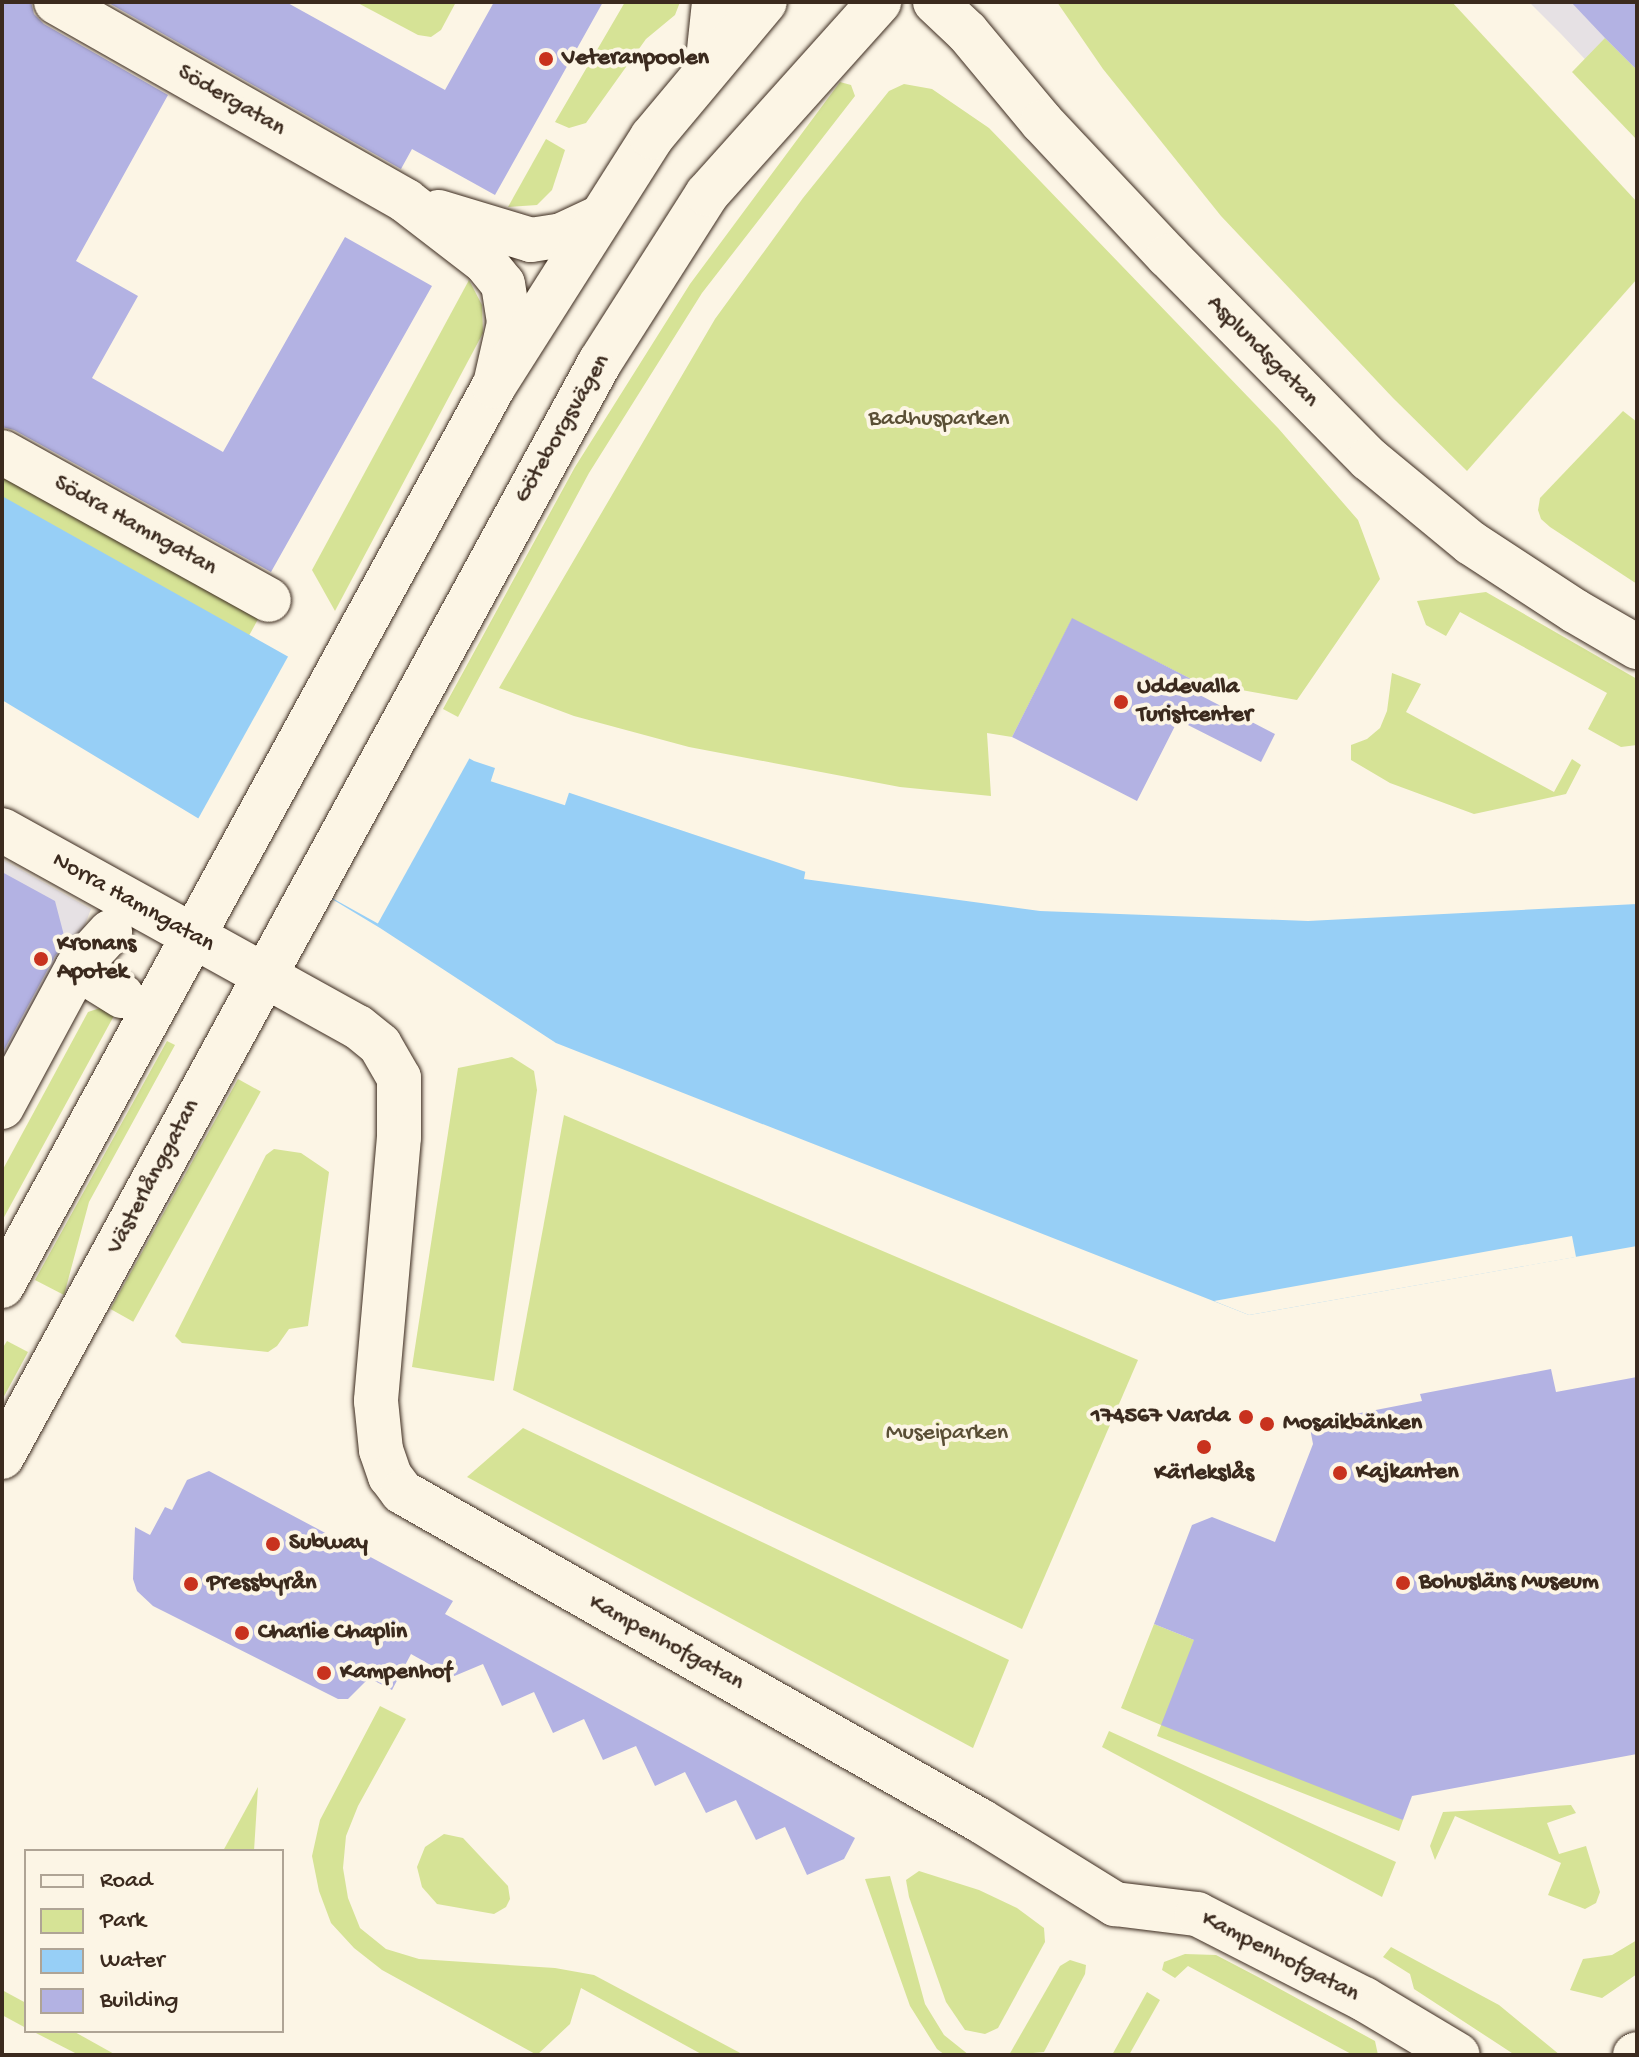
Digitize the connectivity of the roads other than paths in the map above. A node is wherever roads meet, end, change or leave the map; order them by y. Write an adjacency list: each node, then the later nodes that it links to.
1 (56, 2): 7 (street, Södergatan)
2 (714, 2): 6 (street)
3 (765, 2): 6 (street)
4 (879, 2): 14 (street, Göteborgsvägen)
5 (935, 2): 12 (street, Asplundsgatan)
6 (707, 69): 8 (street)
7 (406, 201): 8 (street, Södergatan); 9 (street, Södergatan)
8 (600, 217): 9 (street)
9 (494, 386): 16 (street)
10 (2, 452): 11 (street, Södra Hamngatan)
11 (269, 600)
12 (1637, 647)
13 (2, 830): 16 (street, Norra Hamngatan)
14 (307, 897): 18 (street, Västerlånggatan)
15 (110, 932): 17 (street)
16 (191, 935): 18 (street, Norra Hamngatan); 21 (street)
17 (77, 968): 19 (street); 20 (street)
18 (265, 974): 22 (street, Västerlånggatan); 23 (street, Kampenhofgatan)
19 (122, 996)
20 (2, 1107)
21 (2, 1286)
22 (2, 1457)
23 (1458, 2055)

